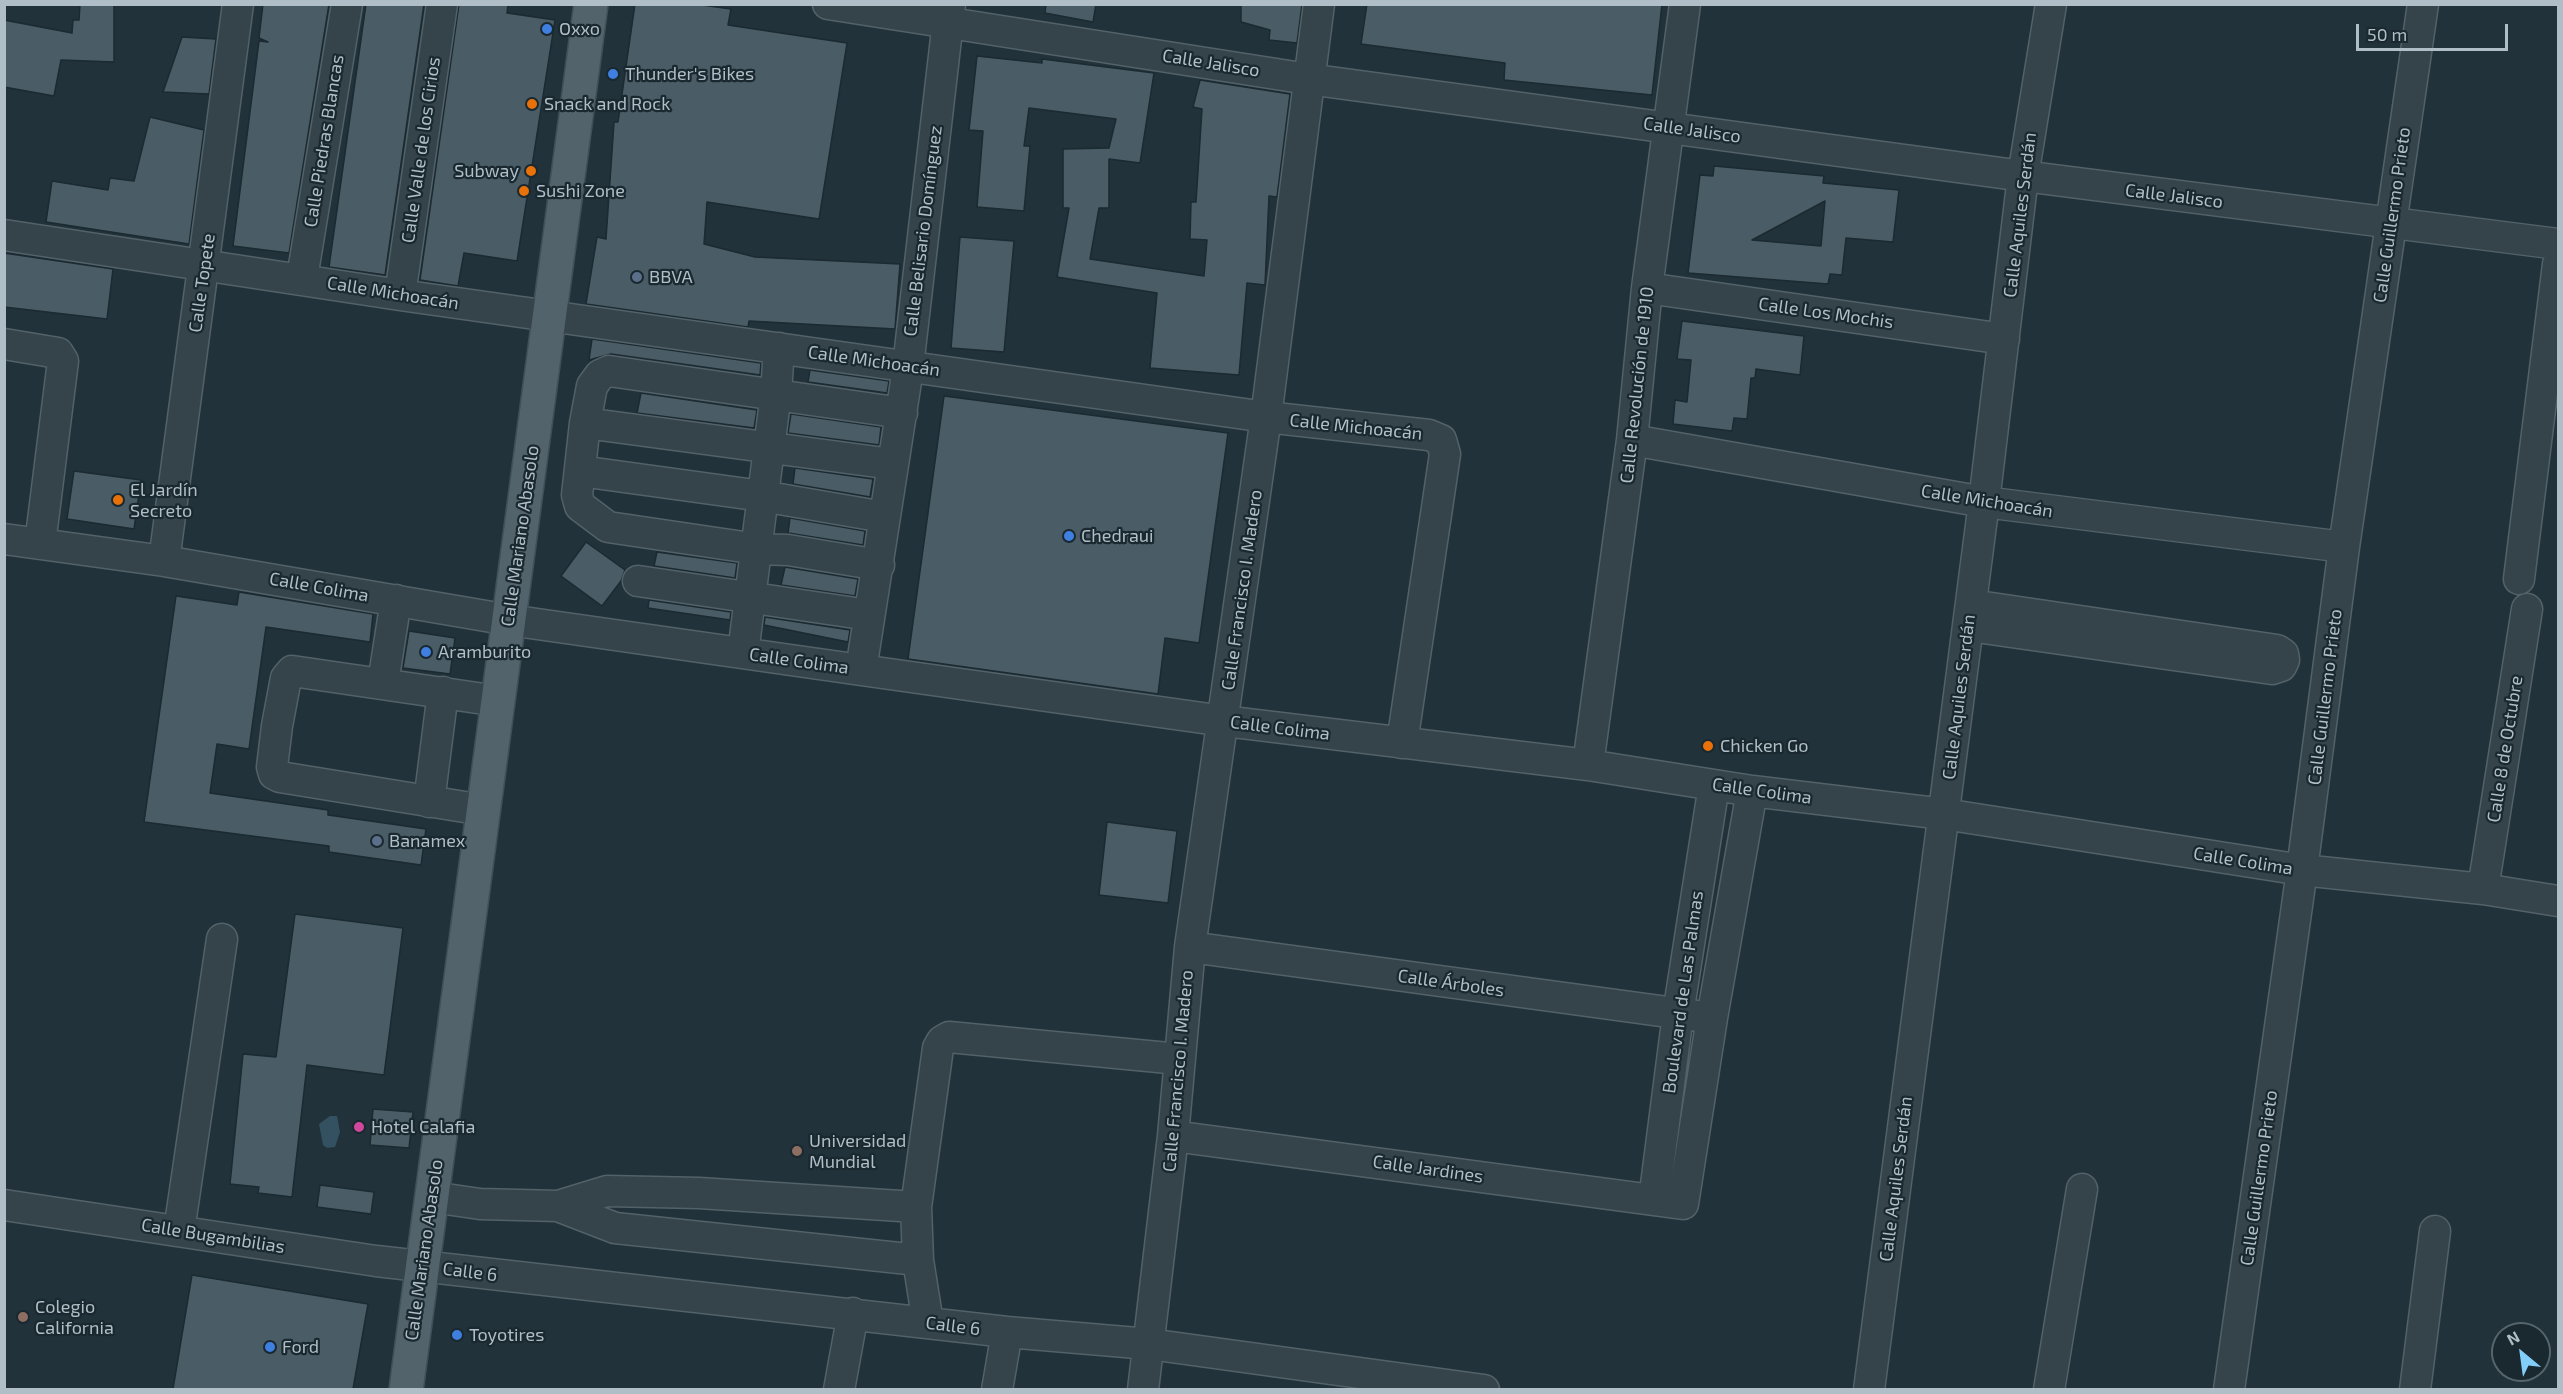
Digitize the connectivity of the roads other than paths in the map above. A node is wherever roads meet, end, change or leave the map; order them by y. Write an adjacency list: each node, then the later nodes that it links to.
1 (238, 4): 18 (street, Calle Topete)
2 (347, 4): 19 (street, Calle Piedras Blancas)
3 (441, 4): 21 (street, Calle Valle de los Cirios)
4 (591, 4): 22 (main road, Calle Mariano Abasolo)
5 (828, 4): 10 (street, Calle Jalisco)
6 (1319, 4): 11 (street, Calle Francisco I. Madero)
7 (1685, 4): 12 (street, Calle Revolución de 1910)
8 (2051, 4): 13 (street, Calle Aquiles Serdán)
9 (2423, 4): 14 (street, Calle Guillermo Prieto)
10 (949, 13): 11 (street, Calle Jalisco); 26 (street, Calle Belisario Domínguez)
11 (1308, 79): 12 (street, Calle Jalisco); 29 (street, Calle Francisco I. Madero)
12 (1670, 127): 13 (street, Calle Jalisco); 20 (street, Calle Revolución de 1910)
13 (2024, 177): 14 (street, Calle Jalisco); 23 (street, Calle Aquiles Serdán)
14 (2390, 224): 16 (street, Calle Jalisco); 40 (street, Calle Guillermo Prieto)
15 (4, 235): 18 (street, Calle Michoacán)
16 (2559, 244)
17 (2559, 264): 44 (street)
18 (205, 265): 19 (street, Calle Michoacán); 42 (street, Calle Topete)
19 (302, 278): 21 (street, Calle Michoacán)
20 (1647, 288): 23 (street, Calle Los Mochis); 31 (street, Calle Revolución de 1910)
21 (400, 295): 22 (street, Calle Michoacán)
22 (550, 316): 25 (street, Calle Michoacán); 51 (main road, Calle Mariano Abasolo)
23 (2004, 339): 36 (street, Calle Aquiles Serdán)
24 (4, 344): 39 (street)
25 (779, 348): 26 (street, Calle Michoacán); 27 (street)
26 (908, 365): 28 (street, Calle Belisario Domínguez); 29 (street, Calle Michoacán)
27 (776, 393): 28 (street); 30 (street); 32 (street)
28 (902, 413): 33 (street, Calle Belisario Domínguez)
29 (1266, 417): 58 (street, Calle Francisco I. Madero); 59 (street, Calle Michoacán)
30 (585, 423): 32 (street); 34 (street)
31 (1632, 440): 36 (street, Calle Michoacán); 60 (street, Calle Revolución de 1910)
32 (768, 446): 33 (street); 35 (street)
33 (892, 464): 37 (street, Calle Belisario Domínguez)
34 (580, 471): 35 (street); 41 (street)
35 (762, 496): 37 (street); 41 (street)
36 (1984, 502): 40 (street, Calle Michoacán); 50 (street, Calle Aquiles Serdán)
37 (884, 517): 43 (street, Calle Belisario Domínguez)
38 (4, 539): 39 (street, Calle Colima)
39 (40, 544): 42 (street, Calle Colima)
40 (2344, 547): 66 (street, Calle Guillermo Prieto)
41 (757, 549): 43 (street); 46 (street)
42 (164, 561): 47 (street, Calle Colima)
43 (879, 565): 49 (street, Calle Belisario Domínguez)
44 (2518, 579)
45 (638, 581): 46 (street)
46 (750, 599): 49 (street); 53 (street)
47 (396, 600): 51 (street, Calle Colima); 55 (street)
48 (2527, 609): 67 (street, Calle 8 de Octubre)
49 (869, 615): 54 (street, Calle Belisario Domínguez)
50 (1970, 615): 52 (street); 65 (street, Calle Aquiles Serdán)
51 (509, 620): 53 (street, Calle Colima); 57 (main road, Calle Mariano Abasolo)
52 (2190, 647)
53 (743, 652): 54 (street, Calle Colima)
54 (861, 670): 58 (street, Calle Colima)
55 (382, 683): 56 (street); 63 (street)
56 (443, 692): 57 (street); 63 (street)
57 (498, 701): 64 (main road, Calle Mariano Abasolo)
58 (1224, 721): 59 (street, Calle Colima); 70 (street, Calle Francisco I. Madero)
59 (1402, 742): 60 (street, Calle Colima)
60 (1588, 765): 61 (street, Calle Colima)
61 (1714, 785): 62 (street, Calle Colima); 71 (street, Boulevard de Las Palmas)
62 (1752, 791): 65 (street, Calle Colima); 72 (street, Boulevard de Las Palmas)
63 (429, 802): 64 (street)
64 (483, 810): 76 (main road, Calle Mariano Abasolo)
65 (1944, 814): 66 (street, Calle Colima); 95 (street, Calle Aquiles Serdán)
66 (2302, 870): 67 (street, Calle Colima); 97 (street, Calle Guillermo Prieto)
67 (2482, 889): 68 (street, Calle Colima)
68 (2559, 901)
69 (222, 939): 82 (street)
70 (1190, 947): 71 (street, Calle Árboles); 73 (street, Calle Francisco I. Madero)
71 (1678, 1014): 72 (street, Calle Árboles); 77 (street, Boulevard de Las Palmas)
72 (1712, 1018): 78 (street, Boulevard de Las Palmas)
73 (1179, 1059): 74 (street, Calle Francisco I. Madero); 81 (street)
74 (1173, 1136): 77 (street, Calle Jardines); 89 (street, Calle Francisco I. Madero)
75 (2082, 1189): 96 (street)
76 (432, 1197): 80 (street); 85 (main road, Calle Mariano Abasolo)
77 (1654, 1200): 78 (street, Calle Jardines)
78 (1683, 1204)
79 (4, 1205): 82 (street, Calle Bugambilias)
80 (558, 1206): 81 (street); 84 (street)
81 (916, 1207): 84 (street)
82 (180, 1231): 85 (street, Calle Bugambilias)
83 (2435, 1231): 98 (street)
84 (918, 1260): 87 (street)
85 (421, 1266): 86 (street, Calle 6); 90 (main road, Calle Mariano Abasolo)
86 (853, 1313): 87 (street, Calle 6); 91 (street)
87 (928, 1323): 88 (street, Calle 6)
88 (1007, 1332): 89 (street, Calle 6); 92 (street)
89 (1149, 1344): 93 (street, Calle Francisco I. Madero); 94 (street, Calle 6)
90 (406, 1389)
91 (838, 1389)
92 (997, 1389)
93 (1143, 1389)
94 (1484, 1389)
95 (1869, 1389)
96 (2049, 1389)
97 (2229, 1389)
98 (2415, 1389)

